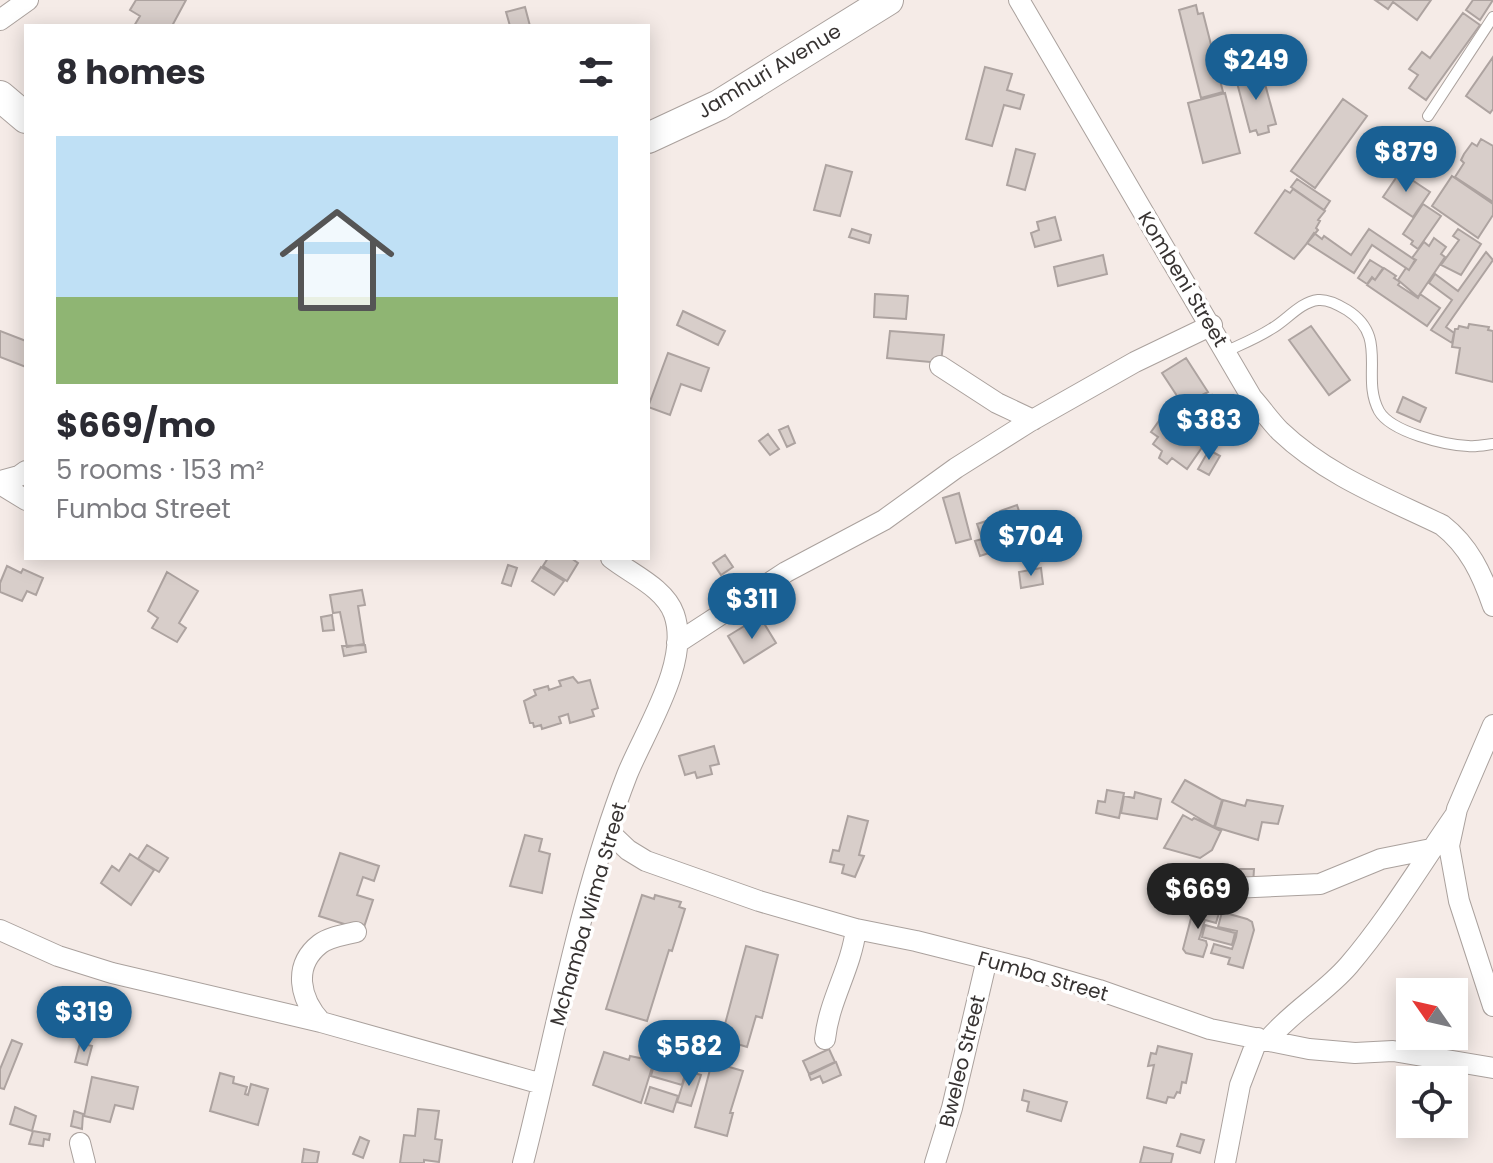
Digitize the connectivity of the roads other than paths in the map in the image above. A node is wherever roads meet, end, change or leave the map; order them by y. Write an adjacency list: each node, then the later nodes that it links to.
1 (28, 0): 5 (street)
2 (888, 0): 7 (street, Jamhuri Avenue)
3 (1019, 0): 8 (street, Kombeni Street)
4 (1493, 17): 6 (lane)
5 (0, 20)
6 (1428, 116)
7 (650, 137)
8 (1212, 325): 9 (street, Kombeni Street); 11 (street)
9 (1227, 351): 12 (lane); 17 (street, Kombeni Street)
10 (940, 366): 11 (street)
11 (1033, 420): 19 (street)
12 (1493, 444)
13 (24, 472): 14 (street)
14 (0, 483): 15 (street)
15 (24, 499)
16 (614, 560): 19 (street, Mchamba Wima Street)
17 (1485, 568): 18 (street, Kombeni Street)
18 (1493, 606)
19 (677, 643): 22 (street, Mchamba Wima Street)
20 (1493, 725): 21 (street)
21 (1456, 814): 23 (street); 29 (street)
22 (608, 831): 25 (street, Fumba Street); 34 (street, Mchamba Wima Street)
23 (1431, 849): 24 (street); 32 (street)
24 (1232, 888)
25 (856, 929): 28 (street, Fumba Street); 31 (street)
26 (0, 930): 30 (street)
27 (356, 932): 30 (street)
28 (987, 959): 32 (street, Fumba Street); 36 (street, Bweleo Street)
29 (1493, 1006)
30 (321, 1022): 34 (street)
31 (825, 1039)
32 (1263, 1039): 33 (street, Fumba Street); 37 (street)
33 (1493, 1068)
34 (542, 1084): 35 (street, Mchamba Wima Street)
35 (523, 1163)
36 (935, 1163)
37 (1225, 1163)

